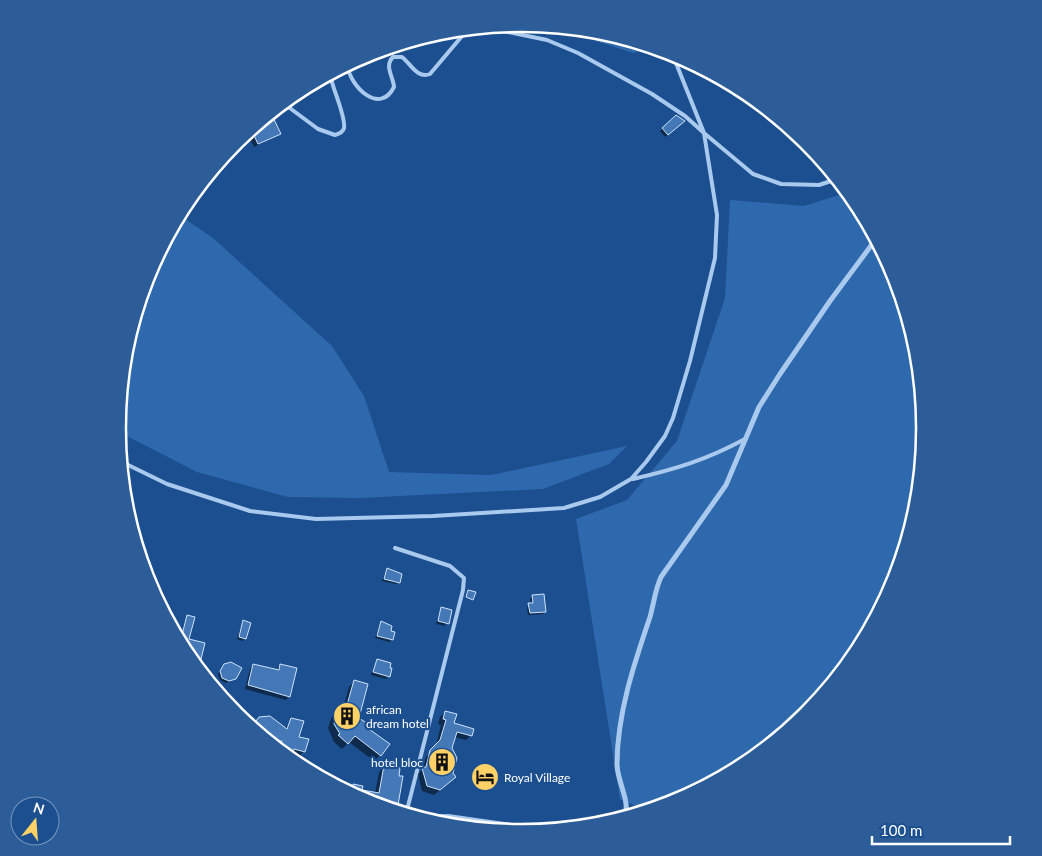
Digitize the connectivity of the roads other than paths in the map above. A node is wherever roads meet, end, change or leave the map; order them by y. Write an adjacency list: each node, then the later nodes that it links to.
1 (507, 33): 7 (lane)
2 (461, 37): 4 (lane)
3 (677, 65): 7 (lane)
4 (349, 72)
5 (331, 81): 6 (lane)
6 (289, 108)
7 (704, 133): 8 (lane); 12 (lane)
8 (830, 181)
9 (872, 245): 10 (street)
10 (745, 439): 12 (lane); 15 (street)
11 (127, 465): 12 (lane)
12 (631, 479)
13 (395, 548): 14 (lane)
14 (408, 807)
15 (626, 809)
16 (445, 816): 17 (lane)
17 (498, 823)

